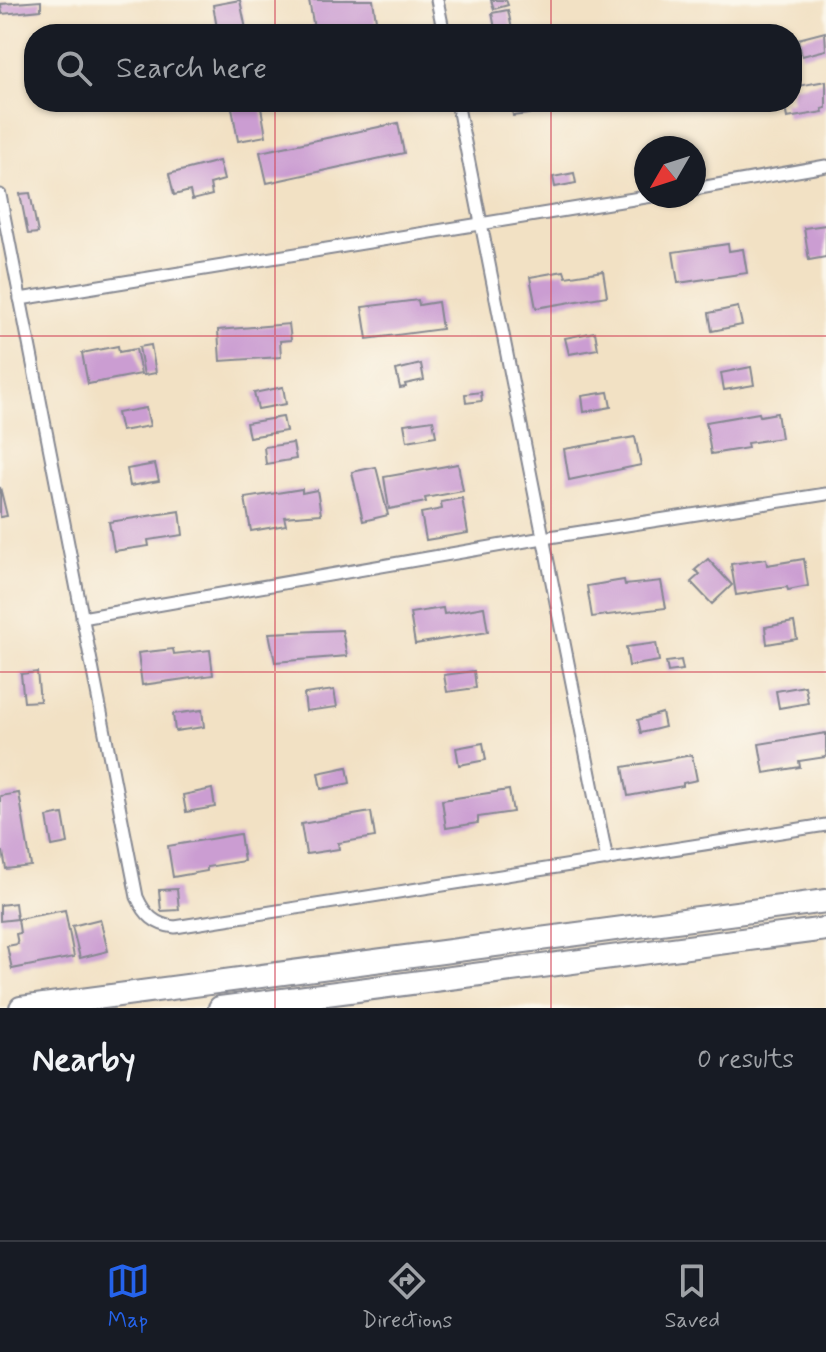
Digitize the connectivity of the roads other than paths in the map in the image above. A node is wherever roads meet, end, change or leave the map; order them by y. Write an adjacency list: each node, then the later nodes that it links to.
1 (437, 0): 2 (lane)
2 (442, 24)
3 (459, 112): 8 (lane)
4 (826, 166): 5 (lane)
5 (706, 187)
6 (0, 195): 9 (lane)
7 (634, 199): 8 (lane)
8 (482, 226): 9 (lane); 11 (lane)
9 (20, 299): 12 (lane)
10 (826, 494): 11 (lane)
11 (543, 538): 12 (lane); 14 (lane)
12 (82, 618): 14 (lane)
13 (826, 825): 14 (lane)
14 (607, 860)
15 (826, 901): 18 (street)
16 (826, 929): 17 (street)
17 (356, 998): 19 (street)
18 (21, 1008)
19 (220, 1008)

